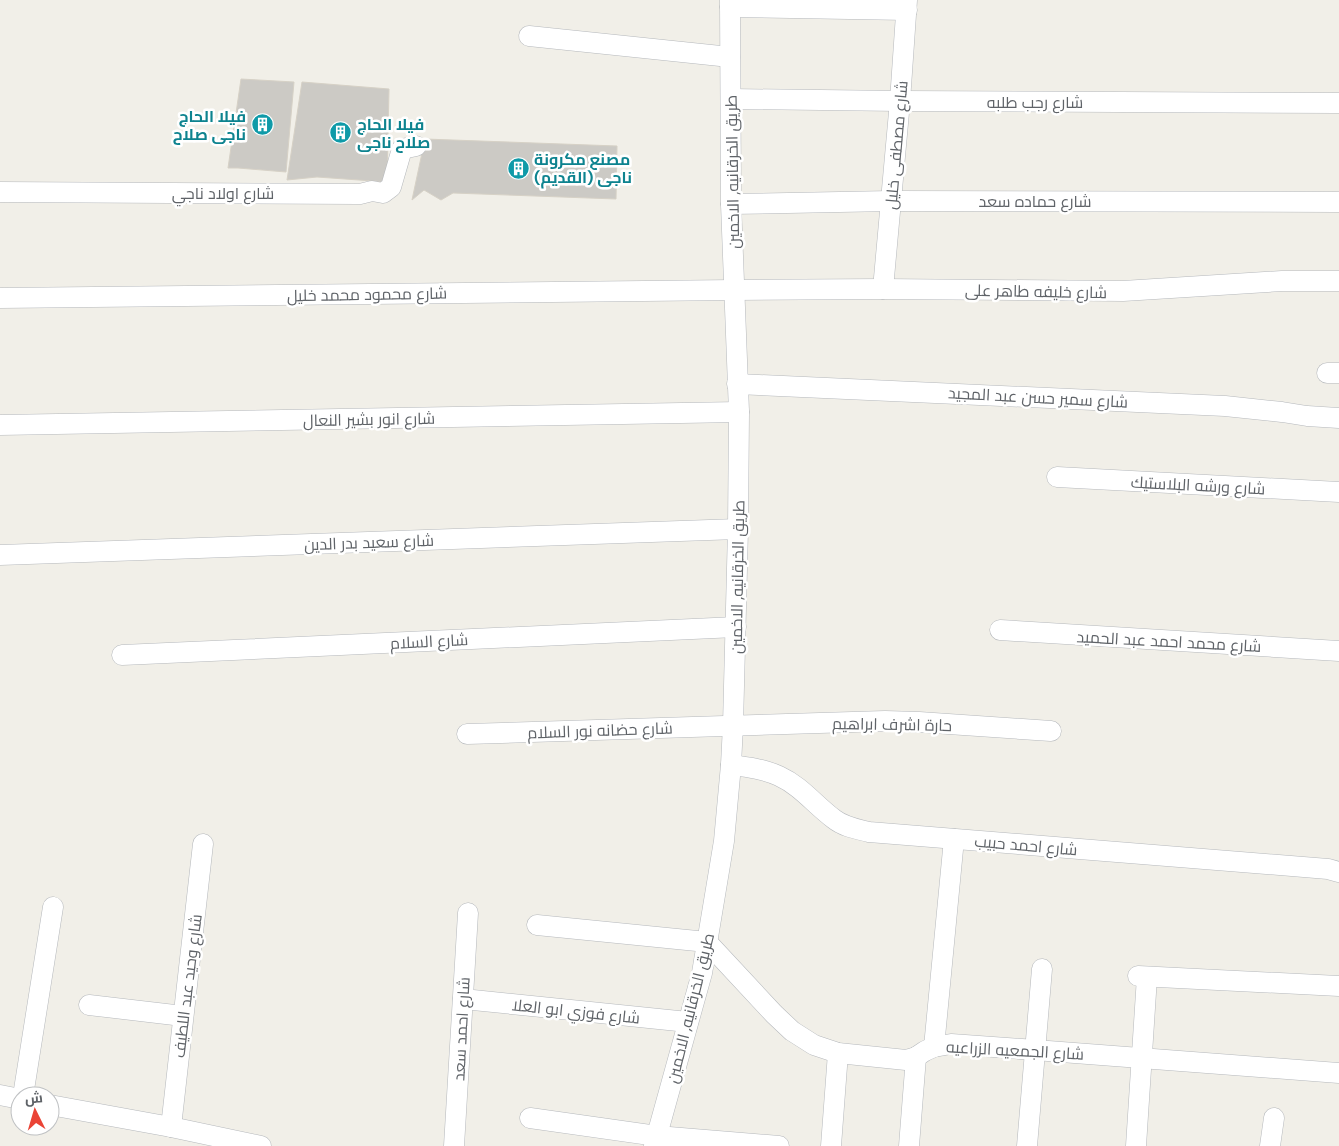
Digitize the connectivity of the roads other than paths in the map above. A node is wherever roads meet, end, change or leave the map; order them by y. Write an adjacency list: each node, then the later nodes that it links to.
1 (730, 4): 2 (street); 4 (street, طريق الخرقانيه, الاخمين)
2 (907, 5): 6 (street, شارع مصطفى خليل)
3 (529, 36): 4 (street)
4 (730, 57): 5 (street, طريق الخرقانيه, الاخمين)
5 (730, 99): 6 (street, شارع رجب طلبه); 12 (street, طريق الخرقانيه, الاخمين)
6 (900, 102): 7 (street, شارع رجب طلبه); 10 (street, شارع مصطفى خليل)
7 (1339, 103)
8 (416, 146): 9 (street, شارع اولاد ناجي)
9 (0, 192)
10 (891, 201): 11 (street, شارع حماده سعد); 12 (street, شارع حماده سعد); 14 (street, شارع مصطفى خليل)
11 (1339, 202)
12 (731, 204): 15 (street, طريق الخرقانيه, الاخمين)
13 (1339, 281): 14 (street, شارع خليفه طاهر على)
14 (883, 289): 15 (street, شارع خليفه طاهر على)
15 (734, 290): 16 (street, شارع محمود محمد خليل); 17 (street, طريق الخرقانيه, الاخمين)
16 (0, 298)
17 (737, 384): 18 (street, طريق الخرقانيه, الاخمين); 19 (street, شارع سمير حسن عبد المجيد)
18 (738, 412): 20 (street, شارع انور بشير النعال); 23 (street, طريق الخرقانيه, الاخمين)
19 (1339, 418)
20 (0, 425)
21 (1057, 477): 22 (street, شارع ورشه البلاستيك)
22 (1339, 492)
23 (738, 529): 24 (street, شارع سعيد بدر الدين); 25 (street, طريق الخرقانيه, الاخمين)
24 (0, 555)
25 (736, 627): 28 (street, شارع السلام); 29 (street, طريق الخرقانيه, الاخمين)
26 (1000, 630): 27 (street, شارع محمد احمد عبد الحميد)
27 (1339, 651)
28 (122, 655)
29 (733, 725): 30 (street, حارة اشرف ابراهيم); 31 (street, شارع حضانه نور السلام); 32 (street, طريق الخرقانيه, الاخمين)
30 (1050, 731)
31 (467, 734)
32 (731, 765): 33 (street, شارع احمد حبيب); 39 (street, طريق الخرقانيه, الاخمين)
33 (954, 839): 35 (street, شارع احمد حبيب); 46 (street)
34 (203, 844): 44 (street, شارع وحيد عبد اللطيف)
35 (1339, 872)
36 (53, 906): 52 (street)
37 (468, 913): 42 (street, شارع احمد سعد)
38 (537, 925): 39 (street)
39 (707, 942): 45 (street, طريق الخرقانيه, الاخمين); 48 (street, شارع الجمعيه الزراعيه)
40 (1042, 969): 47 (street)
41 (1339, 986): 50 (street)
42 (463, 999): 45 (street, شارع فوزي ابو العلا); 59 (street, شارع احمد سعد)
43 (89, 1004): 44 (street)
44 (183, 1016): 56 (street, شارع وحيد عبد اللطيف)
45 (688, 1022): 57 (street, طريق الخرقانيه, الاخمين)
46 (934, 1047): 47 (street, شارع الجمعيه الزراعيه); 49 (street, شارع الجمعيه الزراعيه)
47 (1035, 1050): 50 (street, شارع الجمعيه الزراعيه); 63 (street)
48 (838, 1053): 49 (street, شارع الجمعيه الزراعيه); 61 (street)
49 (916, 1057): 62 (street)
50 (1142, 1058): 51 (street, شارع الجمعيه الزراعيه); 64 (street)
51 (1339, 1073)
52 (25, 1086)
53 (60, 1107): 56 (street)
54 (530, 1118): 57 (street)
55 (1274, 1118): 65 (street)
56 (171, 1127): 58 (street)
57 (656, 1141): 60 (street)
58 (261, 1146)
59 (454, 1146)
60 (779, 1146)
61 (831, 1146)
62 (909, 1146)
63 (1027, 1146)
64 (1136, 1146)
65 (1270, 1146)

